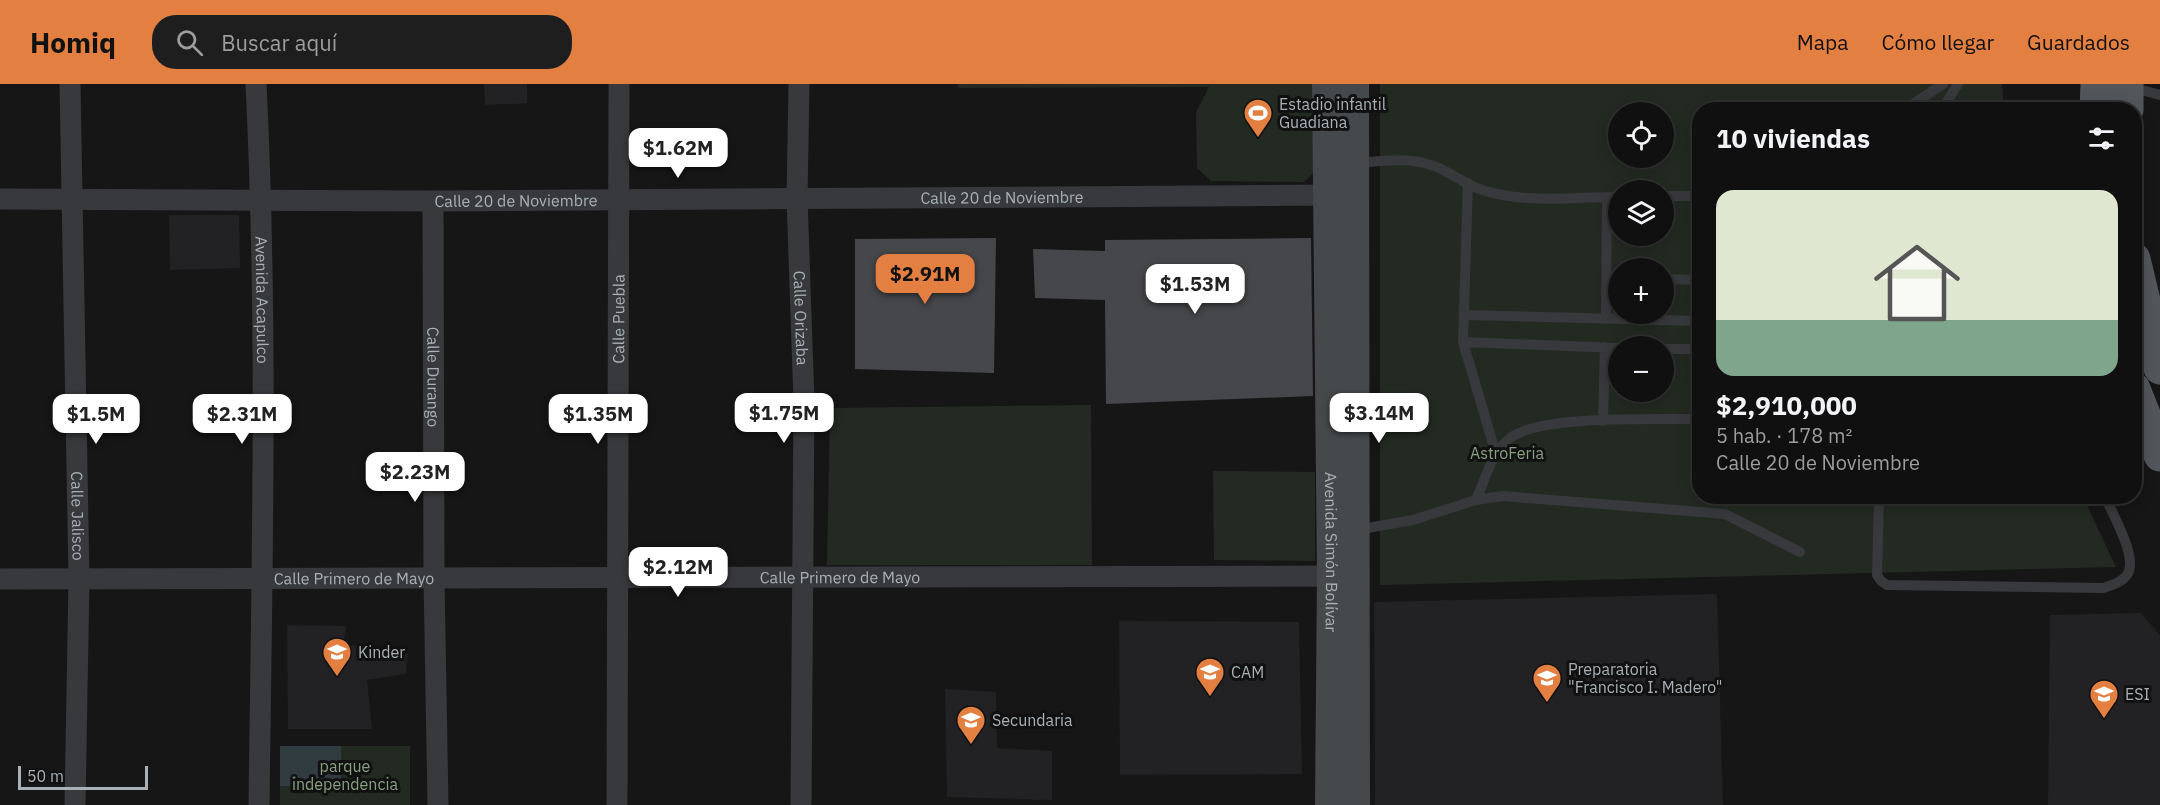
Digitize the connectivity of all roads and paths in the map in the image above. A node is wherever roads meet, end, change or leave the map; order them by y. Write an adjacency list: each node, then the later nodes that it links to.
1 (70, 84): 23 (street, Calle Jalisco)
2 (256, 84): 24 (street, Avenida Acapulco)
3 (619, 84): 22 (street, Calle Puebla)
4 (799, 84): 20 (street, Calle Orizaba)
5 (1327, 84): 14 (street, Avenida Simón Bolívar)
6 (1354, 84): 14 (street, Avenida Simón Bolívar)
7 (1943, 84): 11 (lane)
8 (1958, 84): 12 (lane)
9 (2120, 91): 10 (lane); 13 (main road)
10 (2160, 95)
11 (1916, 102)
12 (1947, 102)
13 (2106, 102)
14 (1341, 163): 15 (lane); 16 (street, Avenida Simón Bolívar)
15 (1468, 183): 19 (lane); 30 (lane)
16 (1341, 195): 20 (street, Calle 20 de Noviembre); 47 (street, Avenida Simón Bolívar)
17 (1674, 196): 18 (lane)
18 (1692, 196)
19 (1607, 197): 26 (lane)
20 (797, 198): 22 (street, Calle 20 de Noviembre); 50 (street, Calle Orizaba)
21 (0, 199): 23 (street, Calle 20 de Noviembre)
22 (619, 199): 25 (street, Calle 20 de Noviembre); 54 (street, Calle Puebla)
23 (71, 200): 24 (street, Calle 20 de Noviembre); 52 (street, Calle Jalisco)
24 (262, 200): 25 (street, Calle 20 de Noviembre); 55 (street, Avenida Acapulco)
25 (433, 201): 53 (street, Calle Durango)
26 (1606, 277): 31 (lane)
27 (1674, 279): 28 (lane)
28 (1692, 280)
29 (2142, 293): 38 (main road)
30 (1464, 315): 31 (lane); 33 (lane)
31 (1606, 319): 32 (lane)
32 (1692, 321)
33 (1463, 342): 34 (lane); 42 (lane)
34 (1605, 347): 35 (lane); 41 (lane)
35 (1608, 347)
36 (1674, 349): 37 (lane)
37 (1692, 350)
38 (2160, 368)
39 (2142, 409): 43 (main road)
40 (1692, 419): 41 (lane)
41 (1603, 421): 42 (lane)
42 (1496, 454): 44 (lane)
43 (2160, 454)
44 (1476, 500): 47 (lane); 48 (lane)
45 (1880, 504): 46 (lane)
46 (2108, 504)
47 (1343, 532): 49 (street, Avenida Simón Bolívar)
48 (1800, 552)
49 (1344, 576): 50 (street, Calle Primero de Mayo); 61 (street, Avenida Simón Bolívar); 62 (street, Avenida Simón Bolívar)
50 (804, 577): 54 (street, Calle Primero de Mayo); 60 (street, Calle Orizaba)
51 (0, 579): 52 (street, Calle Primero de Mayo)
52 (79, 579): 55 (street, Calle Primero de Mayo); 56 (street, Calle Jalisco)
53 (434, 579): 54 (street, Calle Primero de Mayo); 55 (street, Calle Primero de Mayo); 58 (street, Calle Durango)
54 (616, 579): 59 (street, Calle Puebla)
55 (261, 580): 57 (street, Avenida Acapulco)
56 (75, 805)
57 (259, 805)
58 (438, 805)
59 (617, 805)
60 (801, 805)
61 (1330, 805)
62 (1355, 805)

